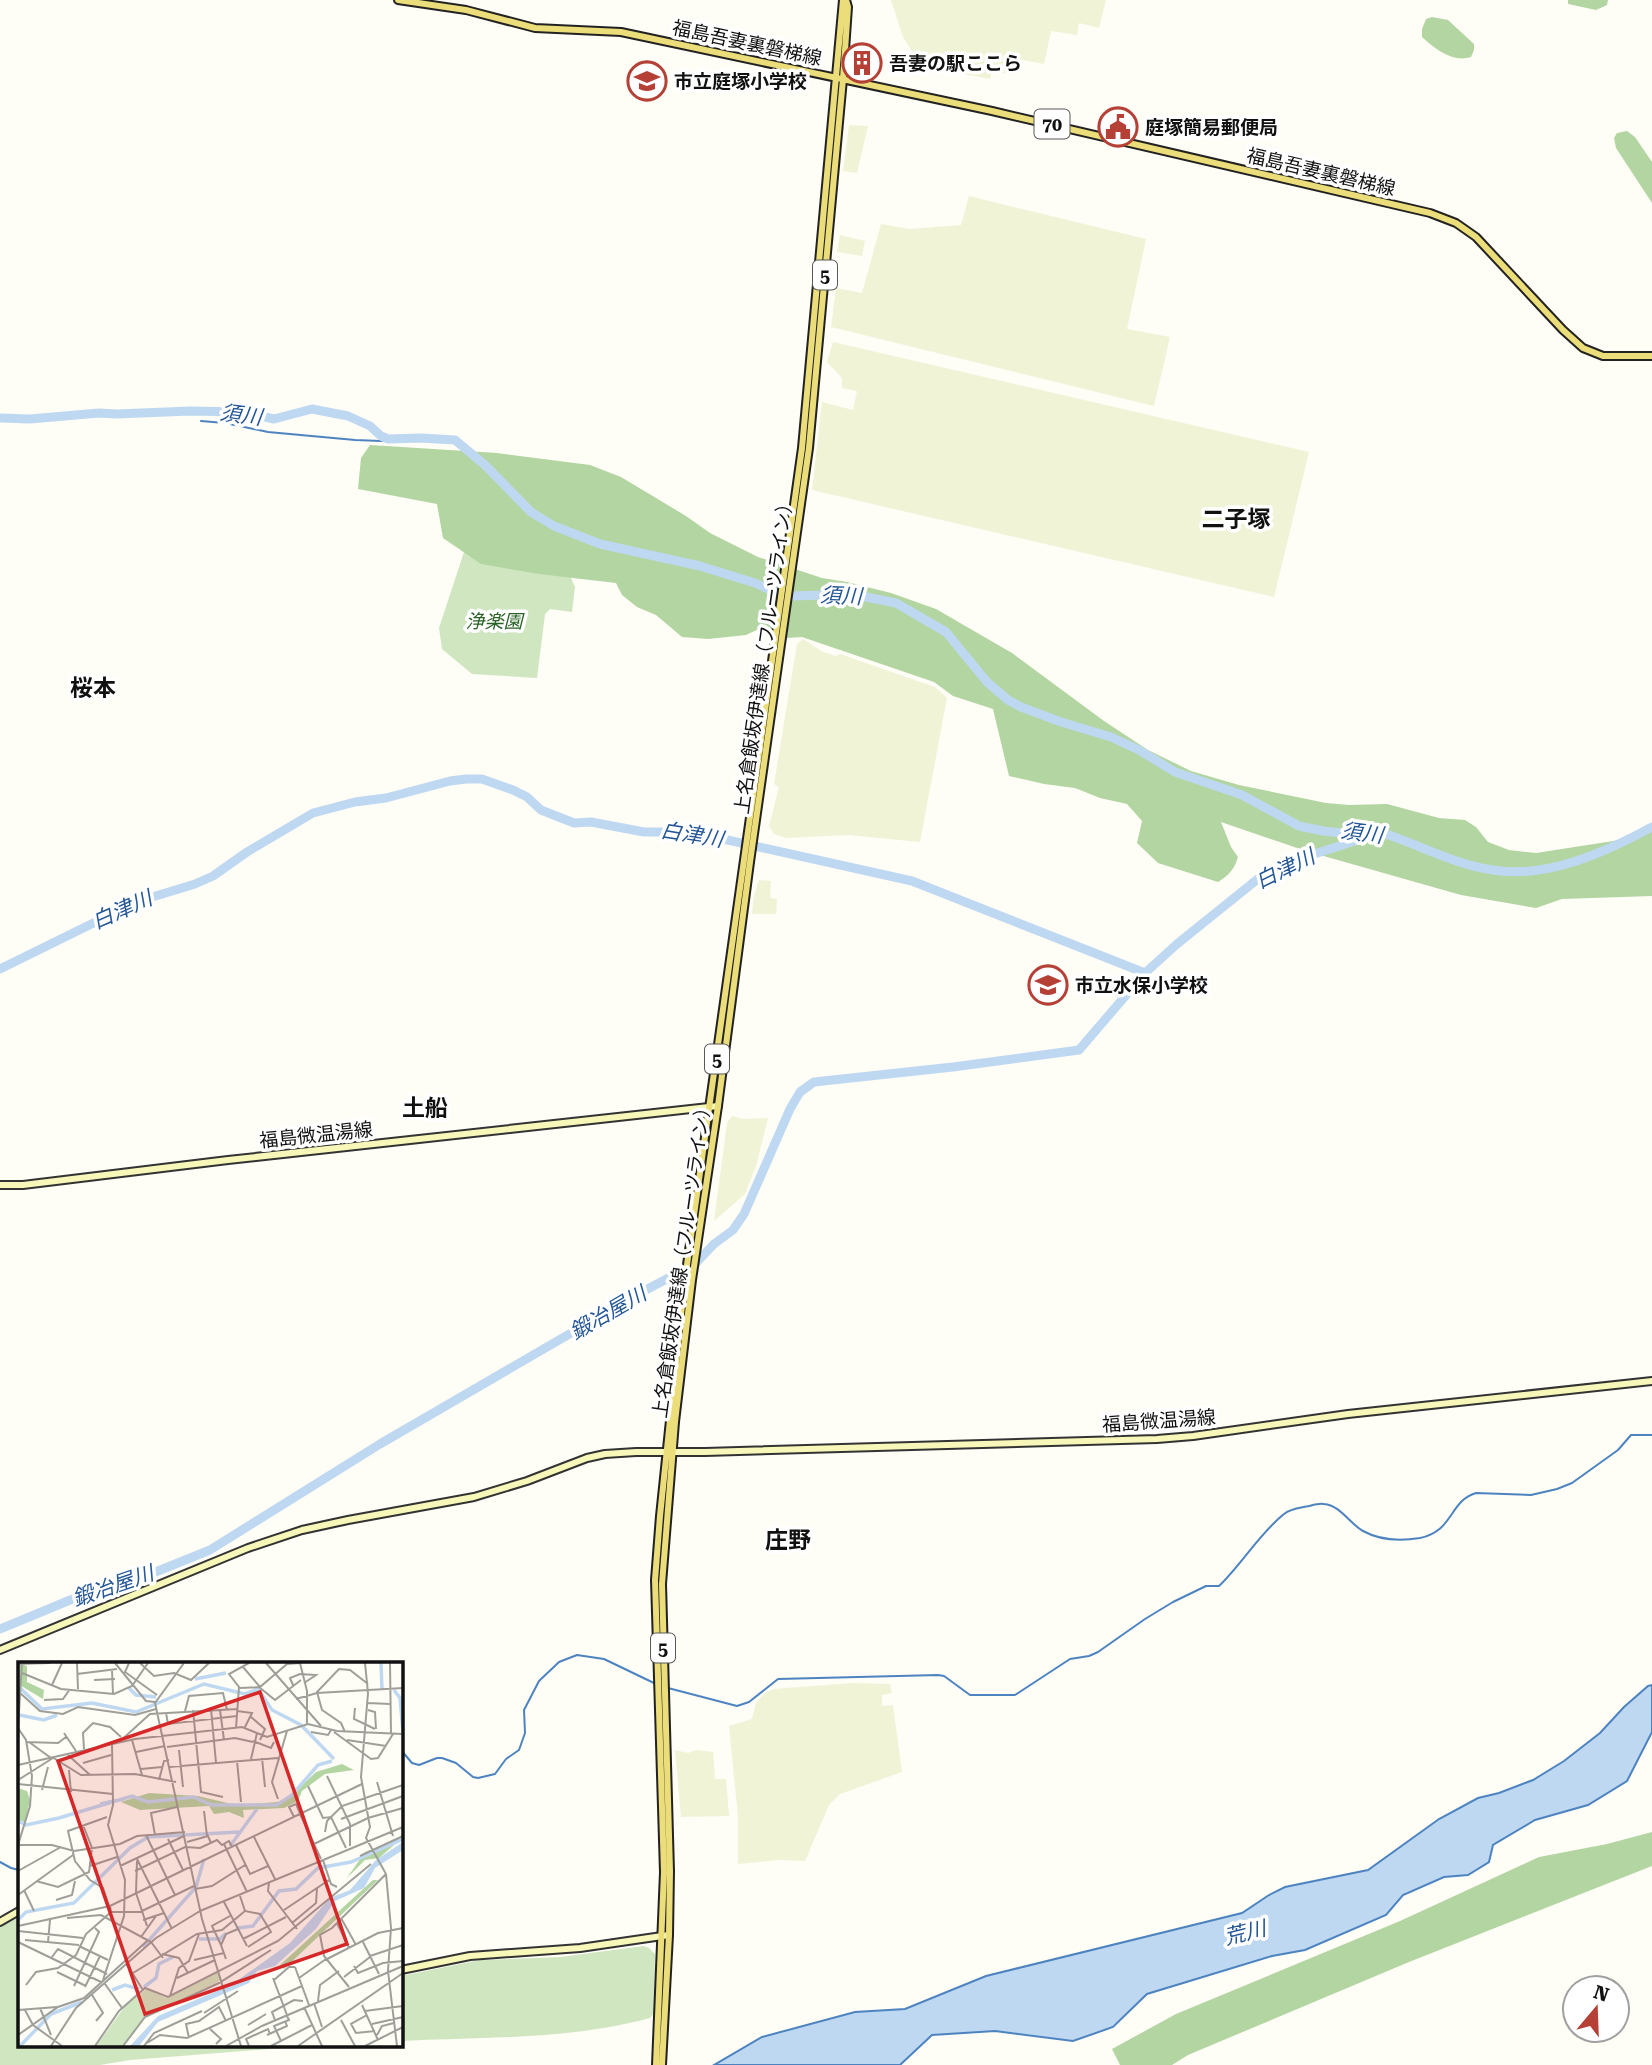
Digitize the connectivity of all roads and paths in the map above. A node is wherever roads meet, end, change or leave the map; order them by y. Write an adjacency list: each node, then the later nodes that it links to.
1 (398, 0): 3 (main road, 福島吾妻裏磐梯線 / 70)
2 (845, 0): 3 (main road, 上名倉飯坂伊達線（フルーツライン） / 5)
3 (840, 79): 4 (main road, 福島吾妻裏磐梯線 / 70); 5 (main road, 上名倉飯坂伊達線（フルーツライン） / 5)
4 (1652, 356)
5 (714, 1106): 6 (main road, 福島微温湯線); 8 (main road, 上名倉飯坂伊達線（フルーツライン） / 5)
6 (0, 1185)
7 (1652, 1381): 8 (main road, 福島微温湯線)
8 (670, 1452): 9 (main road, 福島微温湯線); 12 (main road, 上名倉飯坂伊達線（フルーツライン） / 5)
9 (0, 1650)
10 (18, 1912): 11 (main road)
11 (0, 1922)
12 (666, 1935): 13 (main road); 14 (main road, 上名倉飯坂伊達線（フルーツライン） / 5)
13 (402, 1970)
14 (661, 2021): 15 (main road, 上名倉飯坂伊達線（フルーツライン） / 5); 16 (main road, 上名倉飯坂伊達線（フルーツライン） / 5)
15 (656, 2065)
16 (662, 2065)

